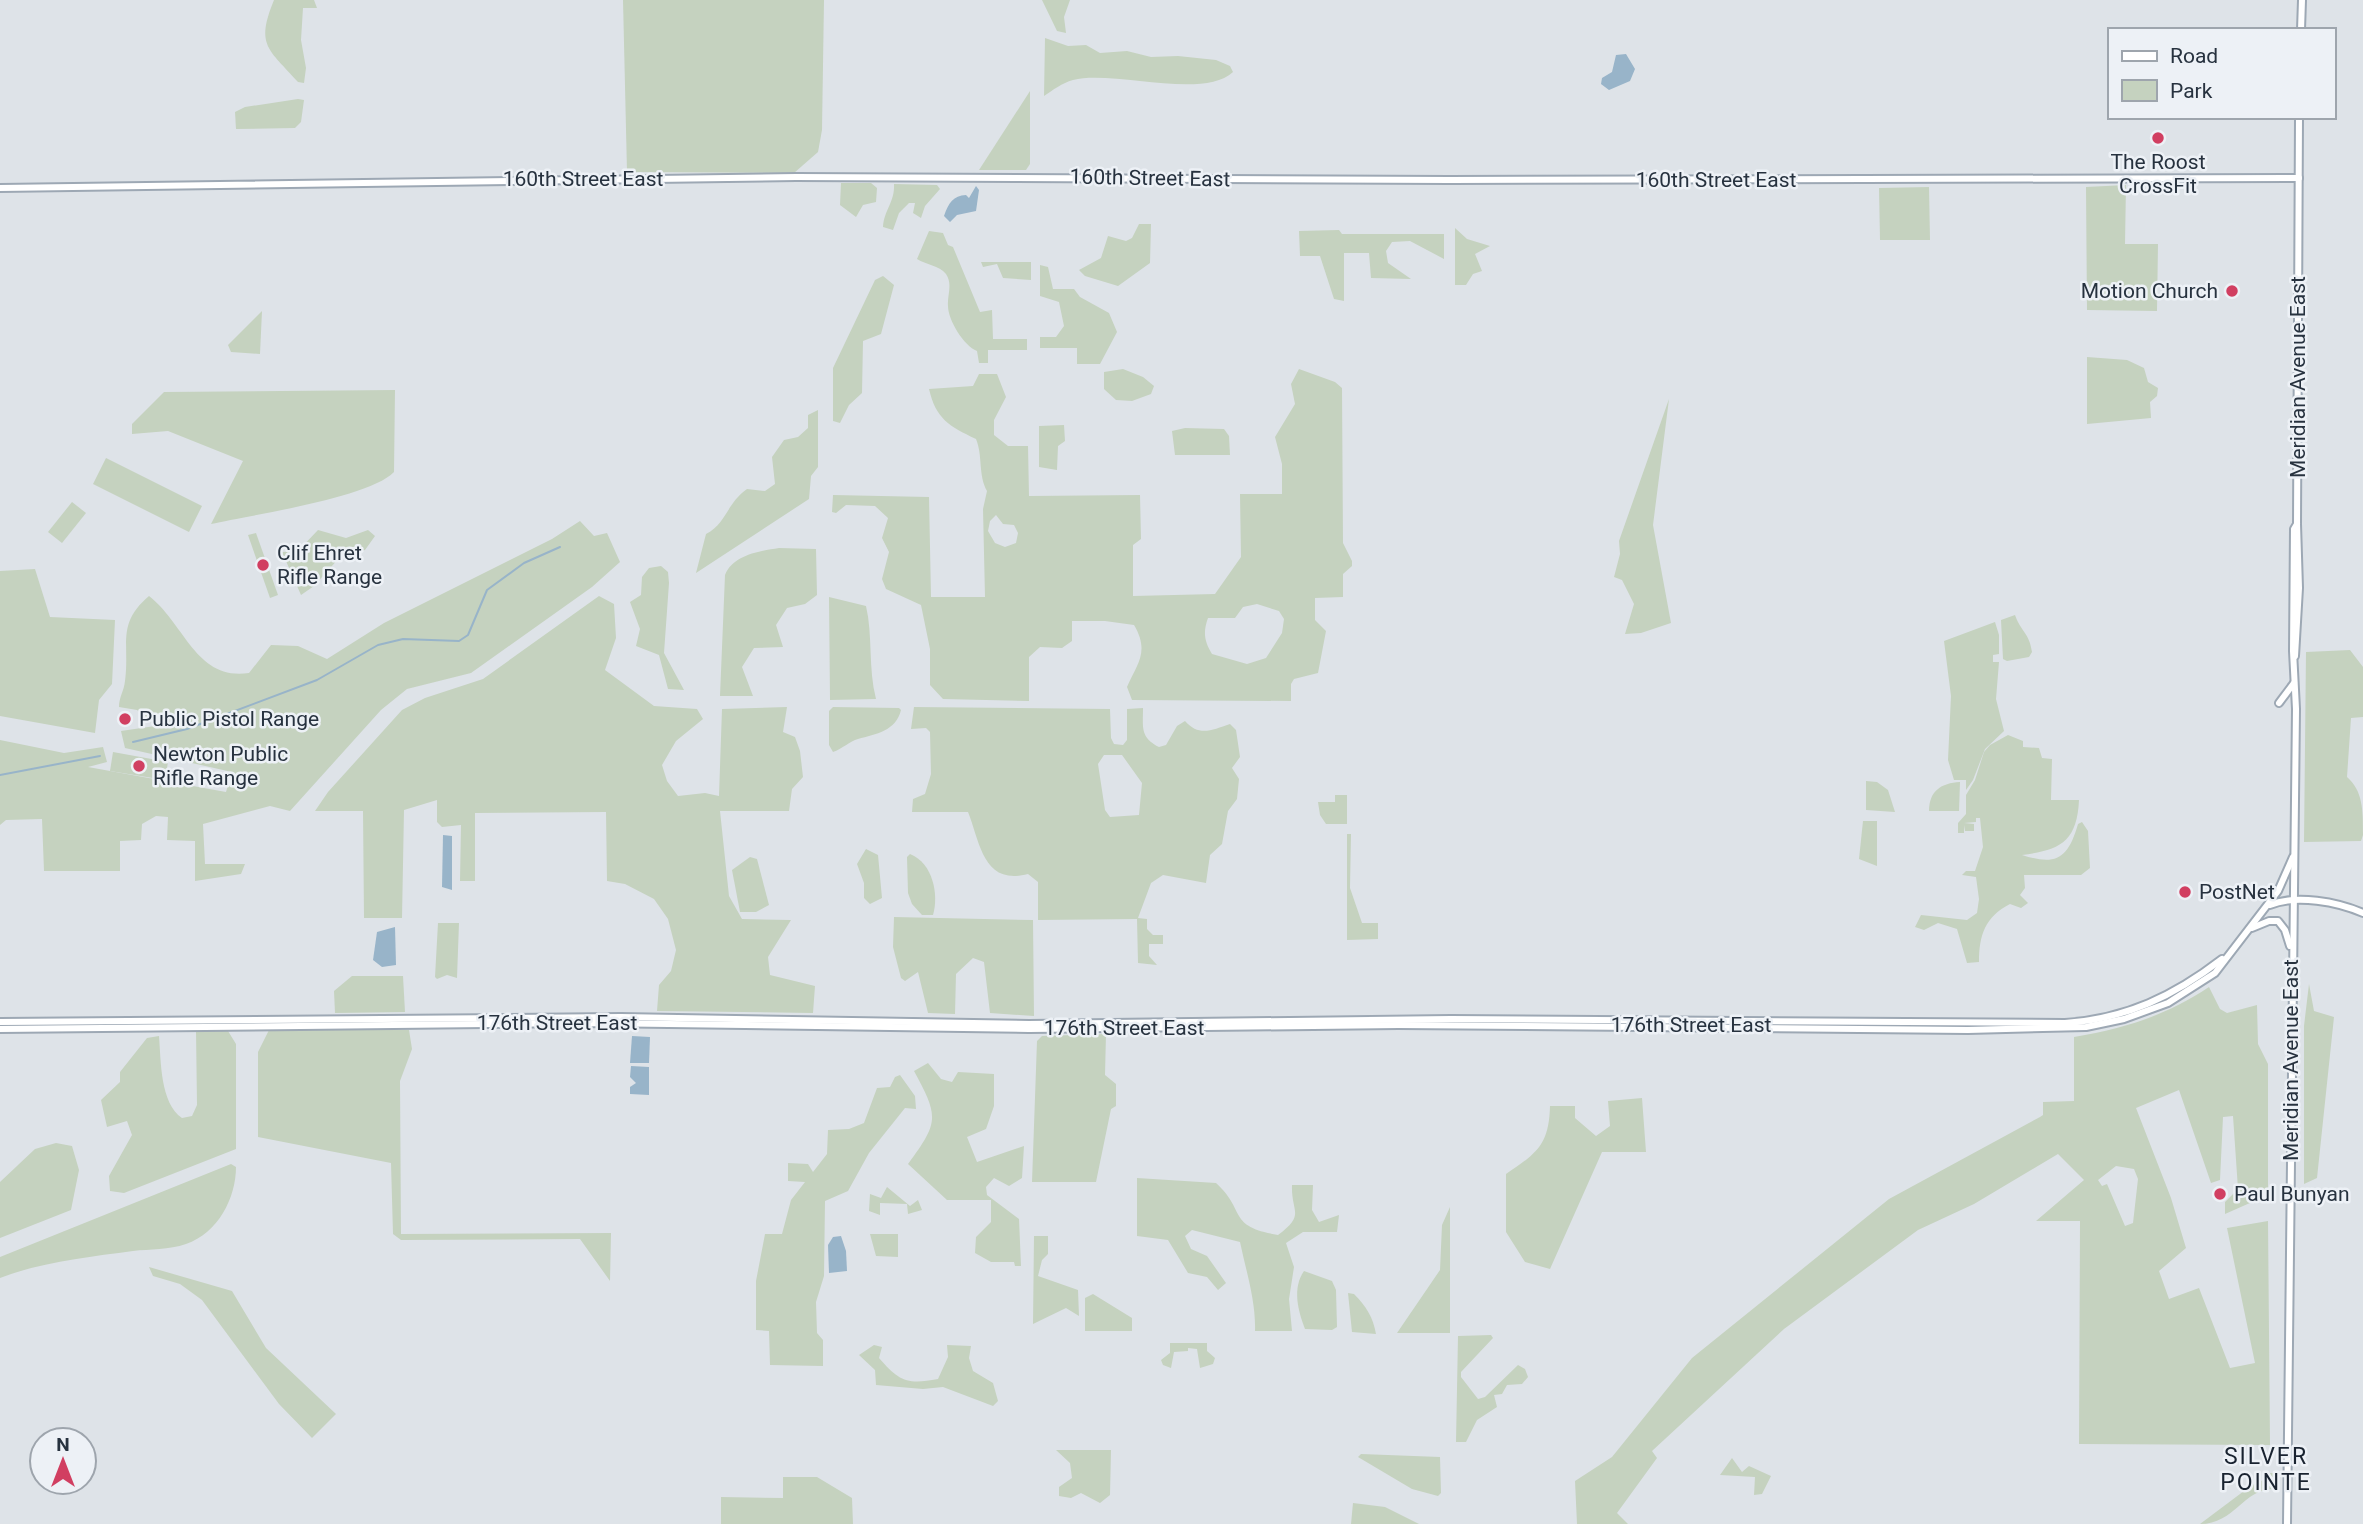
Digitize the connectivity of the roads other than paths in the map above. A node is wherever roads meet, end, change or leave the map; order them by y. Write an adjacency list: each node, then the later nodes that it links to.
1 (2302, 0): 2 (main road)
2 (2301, 28)
3 (2299, 119): 4 (main road, Meridian Avenue East)
4 (2297, 178): 5 (main road, 160th Street East); 6 (main road, Meridian Avenue East)
5 (0, 188)
6 (2297, 524): 7 (main road, Meridian Avenue East); 7 (main road, Meridian Avenue East)
7 (2295, 656): 8 (main road, Meridian Avenue East)
8 (2295, 681): 9 (main road); 10 (main road, Meridian Avenue East)
9 (2279, 703)
10 (2293, 858): 11 (main road, Meridian Avenue East); 12 (main road, 176th Street East)
11 (2293, 902): 12 (main road); 13 (main road); 16 (main road, Meridian Avenue East)
12 (2268, 906): 14 (main road, 176th Street East)
13 (2363, 913)
14 (2250, 929): 15 (main road, 176th Street East); 16 (main road)
15 (2227, 955): 17 (main road, 176th Street East); 18 (main road, 176th Street East)
16 (2292, 956): 41 (main road, Meridian Avenue East)
17 (2210, 970): 18 (main road); 23 (main road, 176th Street East)
18 (2187, 992): 34 (main road, 176th Street East)
19 (407, 1018): 24 (main road, 176th Street East); 29 (main road, 176th Street East); 30 (main road)
20 (1451, 1019): 21 (main road, 176th Street East); 25 (main road, 176th Street East); 31 (main road)
21 (1594, 1019): 22 (main road, 176th Street East); 32 (main road)
22 (1679, 1019): 23 (main road, 176th Street East); 33 (main road)
23 (1735, 1019): 34 (main road)
24 (192, 1020): 26 (main road, 176th Street East); 35 (main road)
25 (1320, 1020): 27 (main road, 176th Street East); 40 (main road)
26 (66, 1021): 28 (main road, 176th Street East); 36 (main road)
27 (1243, 1021): 29 (main road, 176th Street East); 39 (main road)
28 (0, 1022)
29 (891, 1023): 37 (main road)
30 (385, 1024): 35 (main road, 176th Street East); 37 (main road, 176th Street East)
31 (1399, 1025): 32 (main road, 176th Street East); 40 (main road, 176th Street East)
32 (1550, 1025): 33 (main road, 176th Street East)
33 (1623, 1025): 34 (main road, 176th Street East)
34 (1699, 1025)
35 (170, 1026): 36 (main road, 176th Street East)
36 (39, 1027): 38 (main road, 176th Street East)
37 (876, 1027): 39 (main road, 176th Street East)
38 (0, 1028)
39 (1194, 1028): 40 (main road, 176th Street East)
40 (1268, 1028)
41 (2287, 1524)

